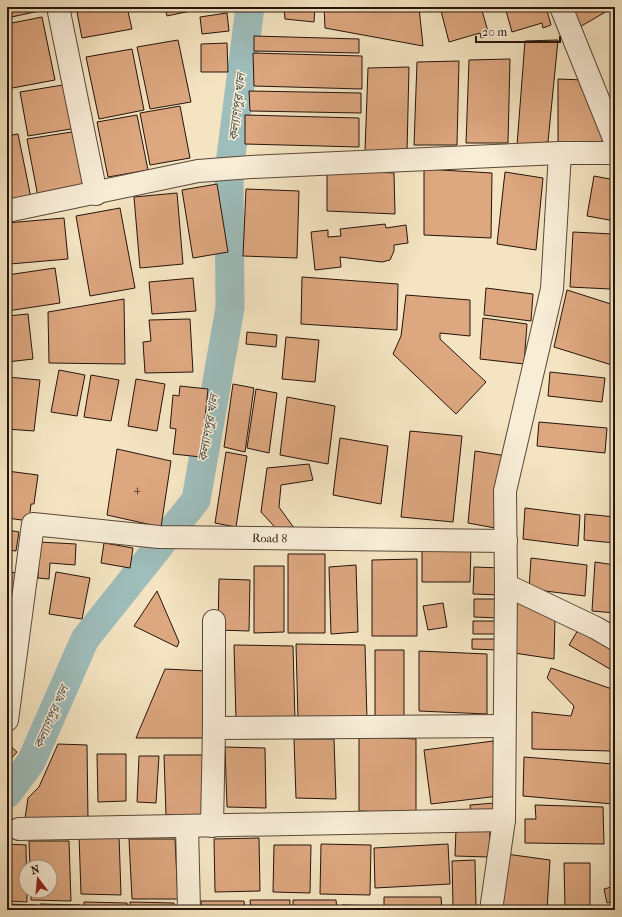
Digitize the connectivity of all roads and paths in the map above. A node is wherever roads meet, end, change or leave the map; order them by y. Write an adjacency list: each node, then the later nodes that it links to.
1 (58, 7): 6 (street)
2 (561, 7): 3 (street)
3 (615, 141)
4 (560, 153): 5 (street); 6 (street); 8 (street)
5 (615, 153)
6 (96, 194): 7 (street)
7 (7, 211)
8 (506, 541): 9 (street); 12 (street, Road 8)
9 (506, 586): 11 (street); 13 (street)
10 (214, 621): 14 (street)
11 (615, 639)
12 (7, 720)
13 (504, 726): 14 (street); 15 (street)
14 (214, 728): 17 (street)
15 (504, 820): 17 (street); 20 (street)
16 (187, 826): 17 (street); 18 (street); 19 (street)
17 (212, 826)
18 (19, 829)
19 (189, 910)
20 (490, 910)

